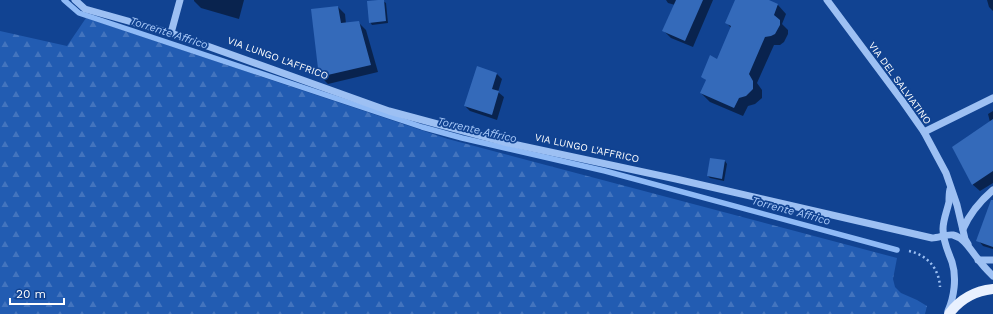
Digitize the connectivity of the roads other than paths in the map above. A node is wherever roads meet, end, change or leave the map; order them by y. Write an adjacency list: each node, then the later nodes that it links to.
1 (76, 0): 4 (street, VIA LUNGO L'AFFRICO)
2 (180, 0): 4 (street)
3 (827, 0): 6 (street, VIA DEL SALVIATINO)
4 (171, 32): 10 (street, VIA LUNGO L'AFFRICO)
5 (993, 98): 6 (street)
6 (924, 132): 7 (street, VIA DEL SALVIATINO)
7 (950, 183): 9 (street, VIA DEL SALVIATINO); 10 (street, VIA DEL SALVIATINO)
8 (993, 190): 9 (street)
9 (963, 229): 11 (street, VIA DEL SALVIATINO)
10 (943, 236): 11 (street, VIA LUNGO L'AFFRICO); 16 (street)
11 (971, 249): 12 (street, VIA LUNGO L'AFFRICO)
12 (978, 260): 13 (street); 14 (street, VIA LUNGO L'AFFRICO)
13 (993, 260)
14 (993, 276)
15 (993, 289): 16 (main road)
16 (948, 314)

